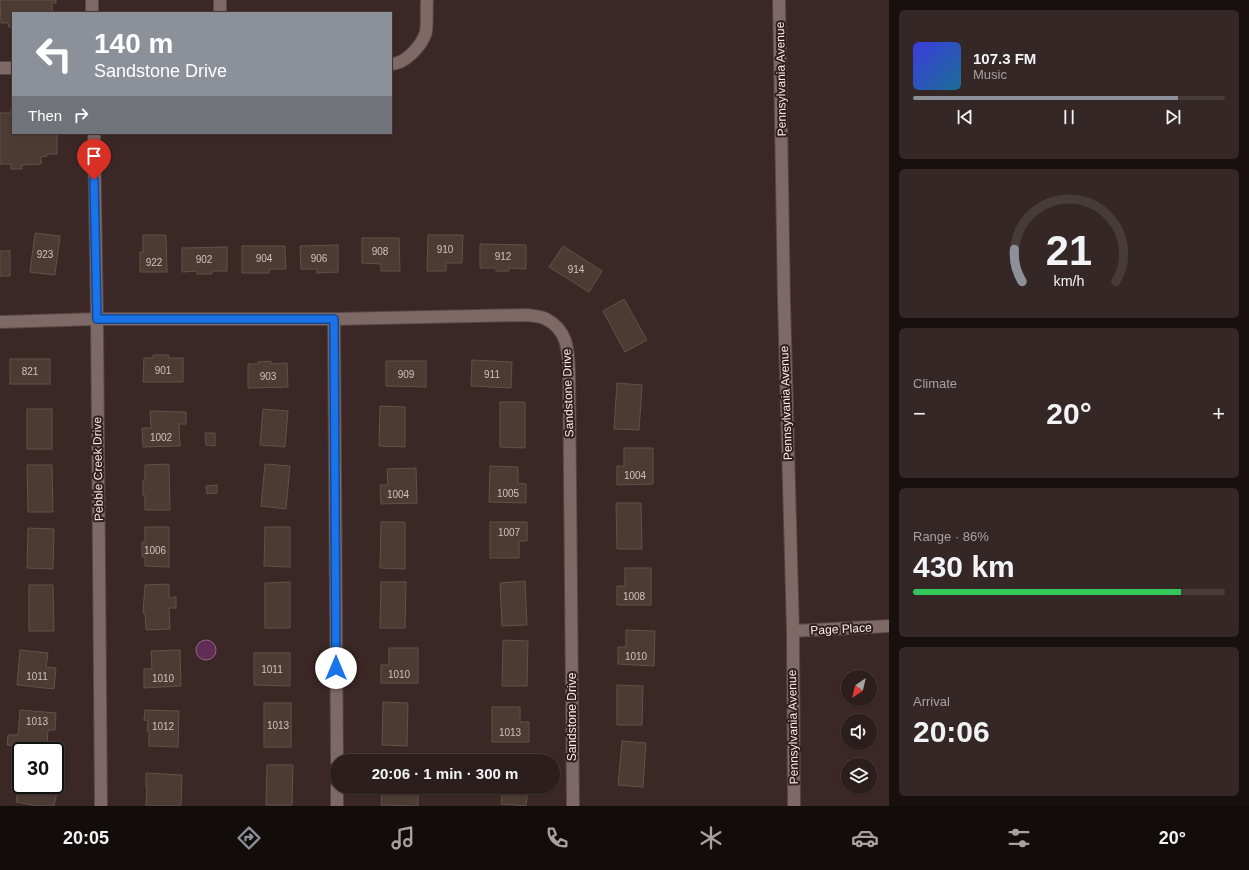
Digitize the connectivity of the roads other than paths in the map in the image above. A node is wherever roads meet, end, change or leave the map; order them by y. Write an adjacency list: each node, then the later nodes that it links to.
1 (92, 0): 5 (street)
2 (220, 0): 6 (street)
3 (426, 0): 7 (street)
4 (779, 0): 15 (street, Pennsylvania Avenue)
5 (92, 12)
6 (220, 12)
7 (392, 64)
8 (0, 68): 9 (street)
9 (12, 68)
10 (94, 134): 11 (street, Pebble Creek Drive)
11 (97, 319): 12 (street, Sandstone Drive); 13 (street, Sandstone Drive); 18 (street, Pebble Creek Drive)
12 (334, 319): 16 (street); 20 (street, Sandstone Drive)
13 (0, 322)
14 (889, 626): 15 (street, Page Place)
15 (792, 631): 21 (street, Pennsylvania Avenue)
16 (337, 754)
17 (337, 794): 19 (street)
18 (101, 806)
19 (338, 806)
20 (573, 806)
21 (794, 806)

